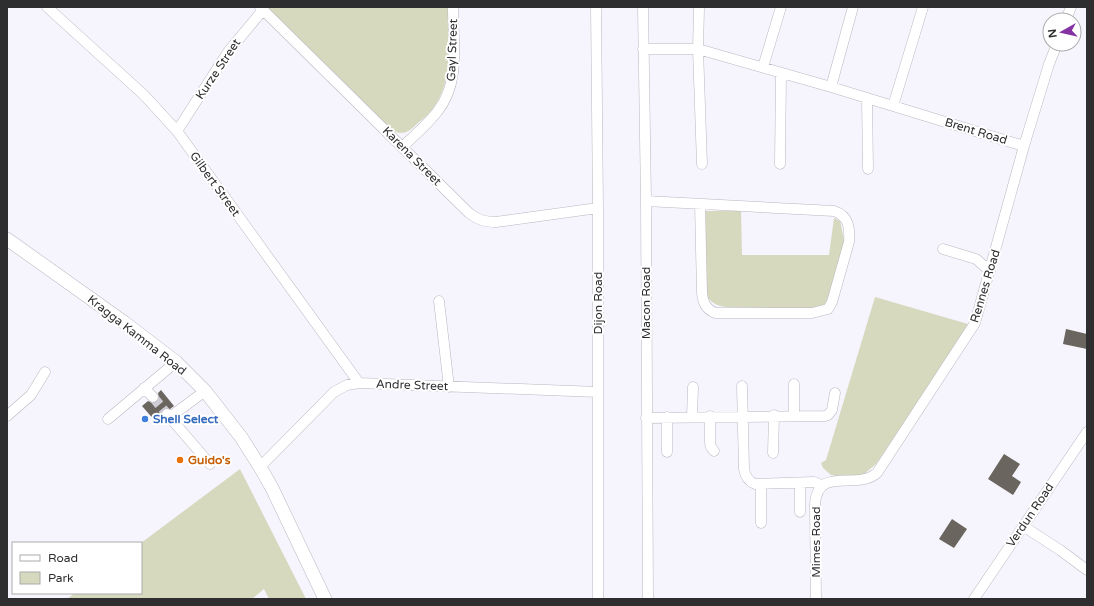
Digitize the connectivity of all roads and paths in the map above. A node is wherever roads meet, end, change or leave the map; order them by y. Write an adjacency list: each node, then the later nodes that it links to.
1 (47, 7): 18 (street, Gilbert Street)
2 (453, 7): 20 (street, Gayl Street)
3 (596, 7): 26 (street, Dijon Road)
4 (643, 7): 10 (street, Macon Road)
5 (781, 7): 13 (street)
6 (854, 7): 15 (street)
7 (923, 7): 17 (street)
8 (261, 8): 18 (street, Kurze Street); 20 (street, Karena Street)
9 (698, 9): 11 (street)
10 (643, 49): 11 (street, Brent Road); 24 (street, Macon Road)
11 (698, 50): 13 (street, Brent Road); 21 (street)
12 (1054, 52): 19 (street, Rennes Road)
13 (763, 68): 14 (street, Brent Road)
14 (781, 73): 15 (street, Brent Road); 22 (street)
15 (831, 87): 16 (street, Brent Road)
16 (867, 98): 17 (street, Brent Road); 23 (street)
17 (893, 106): 19 (street, Brent Road)
18 (177, 131): 33 (street, Gilbert Street)
19 (1024, 146): 29 (street, Rennes Road)
20 (402, 147): 26 (street, Karena Street)
21 (702, 164)
22 (780, 164)
23 (868, 169)
24 (646, 201): 25 (street); 50 (street, Macon Road)
25 (700, 204): 25 (street)
26 (598, 208): 40 (street, Dijon Road)
27 (7, 239): 31 (main road, Kragga Kamma Road)
28 (943, 249): 29 (street)
29 (990, 271): 60 (street, Rennes Road)
30 (439, 301): 36 (street)
31 (176, 362): 38 (street); 39 (main road, Kragga Kamma Road)
32 (45, 372): 43 (street)
33 (359, 383): 36 (street, Andre Street); 57 (street, Andre Street)
34 (794, 384): 47 (street)
35 (742, 386): 45 (street)
36 (449, 387): 40 (street, Andre Street)
37 (692, 387): 49 (street)
38 (144, 388): 42 (street); 51 (street)
39 (204, 391): 56 (street); 57 (main road, Kragga Kamma Road)
40 (598, 392): 66 (street, Dijon Road)
41 (835, 393): 47 (street)
42 (153, 397)
43 (7, 416)
44 (710, 416): 45 (street); 49 (street); 53 (street)
45 (743, 416): 46 (street); 59 (street)
46 (774, 416): 47 (street); 55 (street)
47 (794, 416)
48 (667, 417): 49 (street); 50 (street); 54 (street)
49 (692, 417)
50 (646, 418): 67 (street, Macon Road)
51 (108, 419)
52 (1087, 432): 63 (street, Verdun Road)
53 (714, 451)
54 (667, 452)
55 (773, 453)
56 (210, 464)
57 (260, 467): 65 (main road, Kragga Kamma Road)
58 (800, 483): 59 (street); 60 (street); 61 (street)
59 (761, 484): 62 (street)
60 (821, 487): 68 (street, Mimes Road)
61 (800, 512)
62 (761, 523)
63 (1023, 526): 64 (street); 69 (street, Verdun Road)
64 (1087, 570)
65 (325, 599)
66 (598, 599)
67 (648, 599)
68 (816, 599)
69 (974, 599)

